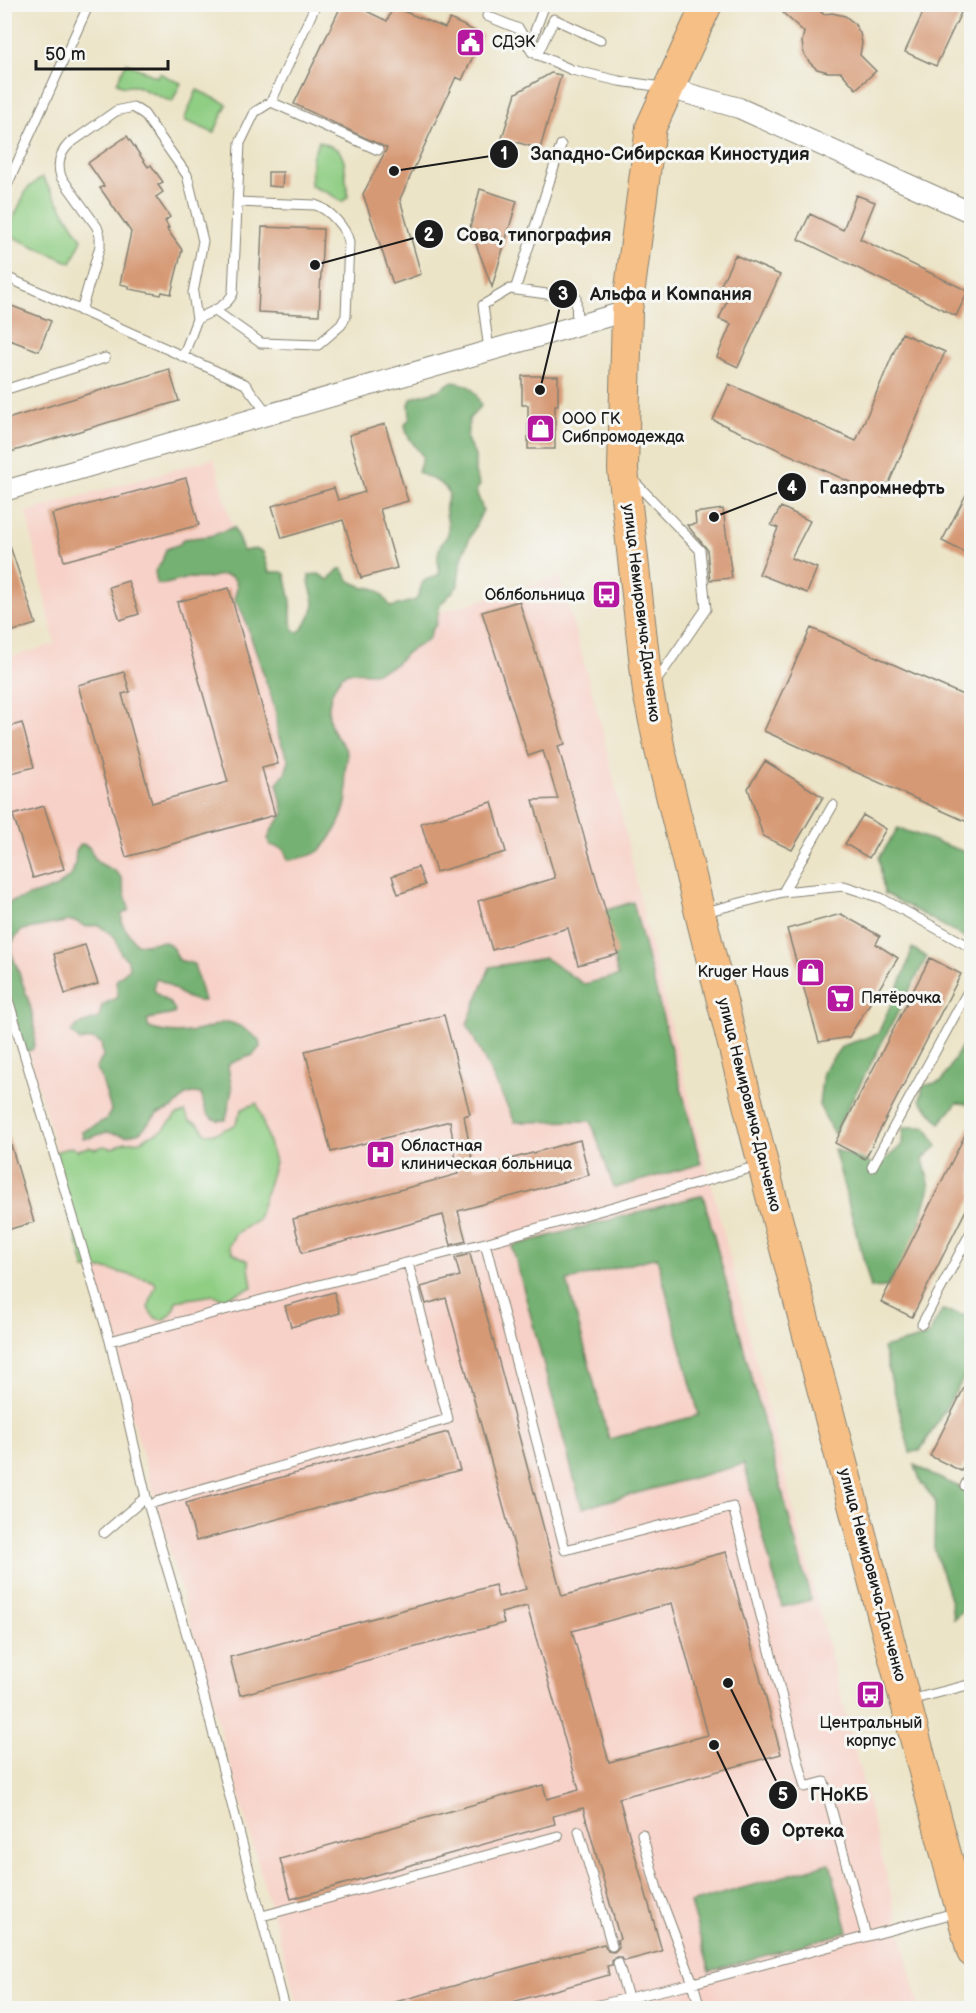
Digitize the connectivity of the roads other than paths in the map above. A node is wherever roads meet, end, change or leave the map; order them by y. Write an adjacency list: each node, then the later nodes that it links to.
1 (89, 4): 13 (lane)
2 (315, 4): 10 (lane)
3 (545, 4): 7 (lane)
4 (707, 4): 9 (main road, улица Немировича-Данченко)
5 (487, 16): 7 (lane)
6 (600, 40): 8 (lane)
7 (529, 47): 8 (lane)
8 (537, 55): 9 (lane)
9 (668, 88): 15 (street); 19 (main road, улица Немировича-Данченко)
10 (271, 102): 12 (lane); 14 (lane)
11 (561, 145): 17 (lane)
12 (378, 150)
13 (4, 192)
14 (237, 202): 18 (lane); 18 (lane)
15 (972, 213)
16 (4, 276): 20 (lane)
17 (515, 290): 22 (lane); 23 (lane)
18 (214, 310): 21 (lane)
19 (627, 310): 22 (street); 28 (main road, улица Немировича-Данченко)
20 (81, 311): 21 (lane); 24 (lane)
21 (197, 319): 24 (lane)
22 (577, 325): 23 (street)
23 (489, 351): 27 (street)
24 (183, 357): 27 (lane)
25 (105, 358): 26 (lane)
26 (4, 390)
27 (268, 414): 29 (street)
28 (623, 470): 30 (main road, улица Немировича-Данченко); 30 (lane)
29 (4, 491)
30 (648, 692): 33 (main road, улица Немировича-Данченко)
31 (832, 805): 32 (lane)
32 (783, 892): 33 (lane); 34 (lane)
33 (700, 913): 37 (main road, улица Немировича-Данченко)
34 (972, 948)
35 (972, 984): 38 (lane)
36 (4, 986): 43 (lane)
37 (764, 1165): 40 (lane); 50 (main road, улица Немировича-Данченко)
38 (872, 1167)
39 (972, 1230): 42 (lane)
40 (485, 1243): 41 (lane); 56 (lane)
41 (408, 1263): 43 (lane); 47 (lane)
42 (922, 1324)
43 (110, 1341): 46 (lane)
44 (972, 1472): 45 (lane)
45 (964, 1486)
46 (146, 1497): 48 (lane); 55 (lane)
47 (156, 1502)
48 (104, 1533)
49 (972, 1684): 50 (lane)
50 (905, 1702): 54 (main road, улица Немировича-Данченко)
51 (579, 1831): 57 (lane)
52 (642, 1834): 60 (lane)
53 (558, 1836): 55 (lane)
54 (960, 1911): 56 (lane); 58 (main road, улица Немировича-Данченко)
55 (262, 1916): 62 (lane)
56 (866, 1936): 60 (lane)
57 (612, 1947)
58 (972, 1952)
59 (618, 1963): 61 (lane)
60 (693, 1983): 61 (lane); 64 (lane)
61 (628, 1998): 63 (lane)
62 (285, 2008)
63 (586, 2008)
64 (700, 2008)

